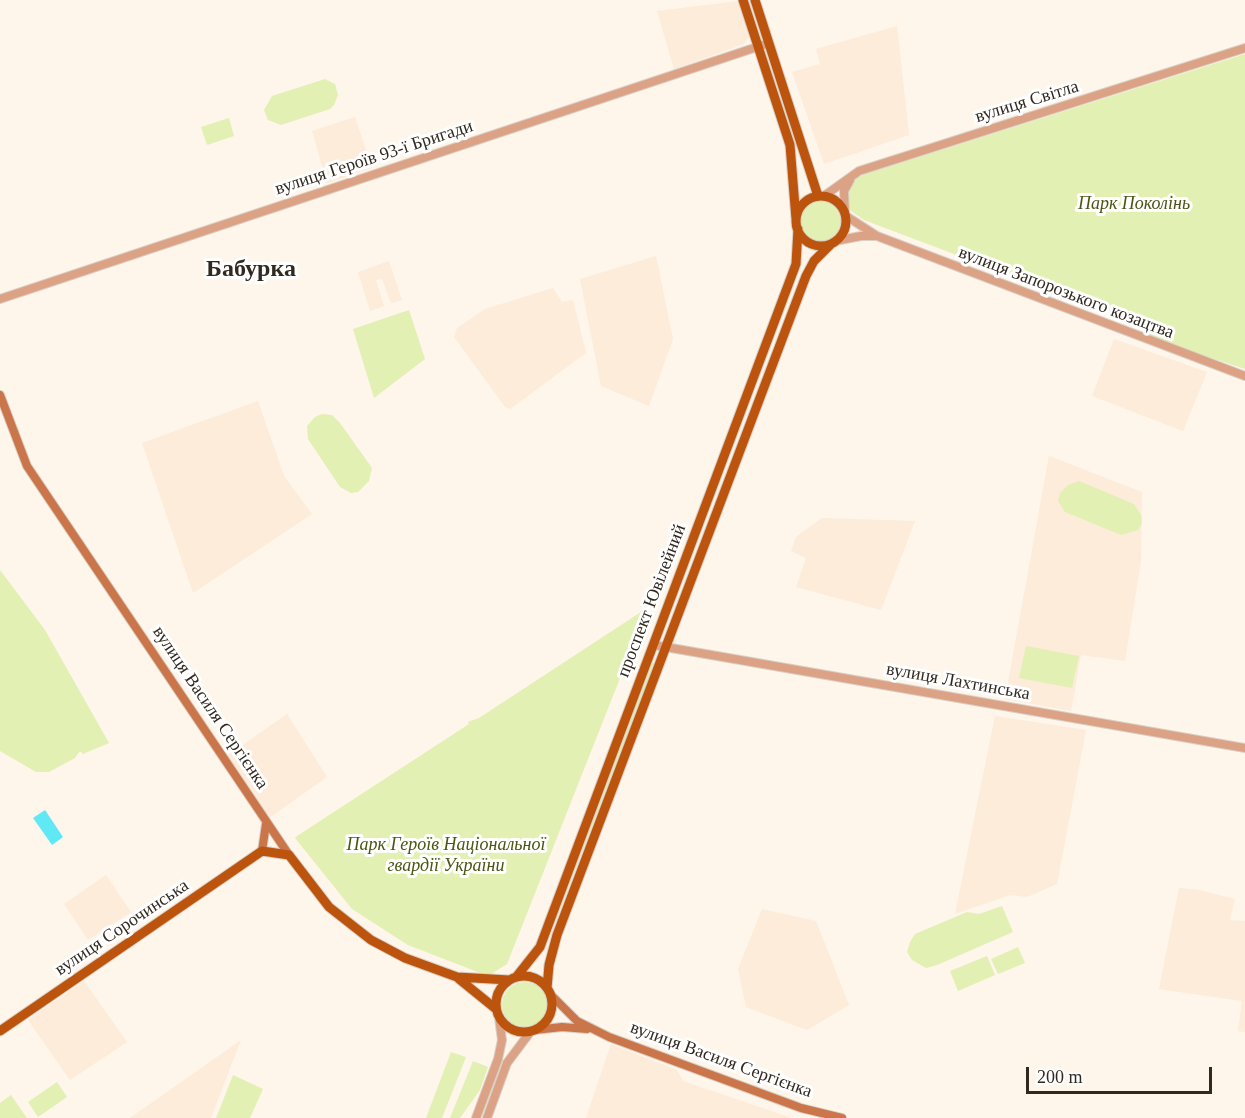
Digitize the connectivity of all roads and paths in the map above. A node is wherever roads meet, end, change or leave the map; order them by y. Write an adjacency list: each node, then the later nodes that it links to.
1 (743, 0): 4 (main road, проспект Ювілейний)
2 (755, 0): 3 (main road)
3 (770, 43): 4 (street, вулиця Героїв 93-ї Бригади); 7 (main road)
4 (759, 47): 9 (main road, проспект Ювілейний); 12 (street, вулиця Героїв 93-ї Бригади)
5 (1245, 48): 6 (street, вулиця Світла)
6 (850, 179): 7 (street, вулиця Світла); 8 (street)
7 (821, 196): 8 (main road); 9 (main road)
8 (845, 214): 10 (street, вулиця Запорозького козацтва); 11 (main road)
9 (797, 224): 11 (main road); 15 (main road, проспект Ювілейний)
10 (877, 236): 11 (street, вулиця Запорозького козацтва); 13 (street, вулиця Запорозького козацтва)
11 (833, 243): 16 (main road, проспект Ювілейний)
12 (0, 298)
13 (1245, 376)
14 (0, 395): 18 (main road, вулиця Василя Сергієнка)
15 (654, 645): 16 (street, вулиця Лахтинська); 22 (main road, проспект Ювілейний)
16 (666, 647): 17 (street, вулиця Лахтинська); 23 (main road, проспект Ювілейний)
17 (1245, 748)
18 (266, 823): 19 (main road); 20 (main road, вулиця Василя Сергієнка)
19 (262, 851): 20 (main road); 27 (main road, вулиця Сорочинська)
20 (289, 855): 21 (main road, вулиця Василя Сергієнка)
21 (457, 977): 22 (main road, вулиця Василя Сергієнка); 24 (main road, вулиця Василя Сергієнка)
22 (513, 978): 23 (main road); 24 (main road)
23 (549, 992): 25 (main road, вулиця Василя Сергієнка); 26 (main road)
24 (497, 1014): 26 (main road); 28 (street)
25 (591, 1029): 26 (main road, вулиця Василя Сергієнка); 30 (main road, вулиця Василя Сергієнка)
26 (533, 1030): 29 (street)
27 (0, 1031)
28 (476, 1118)
29 (487, 1118)
30 (842, 1118)

